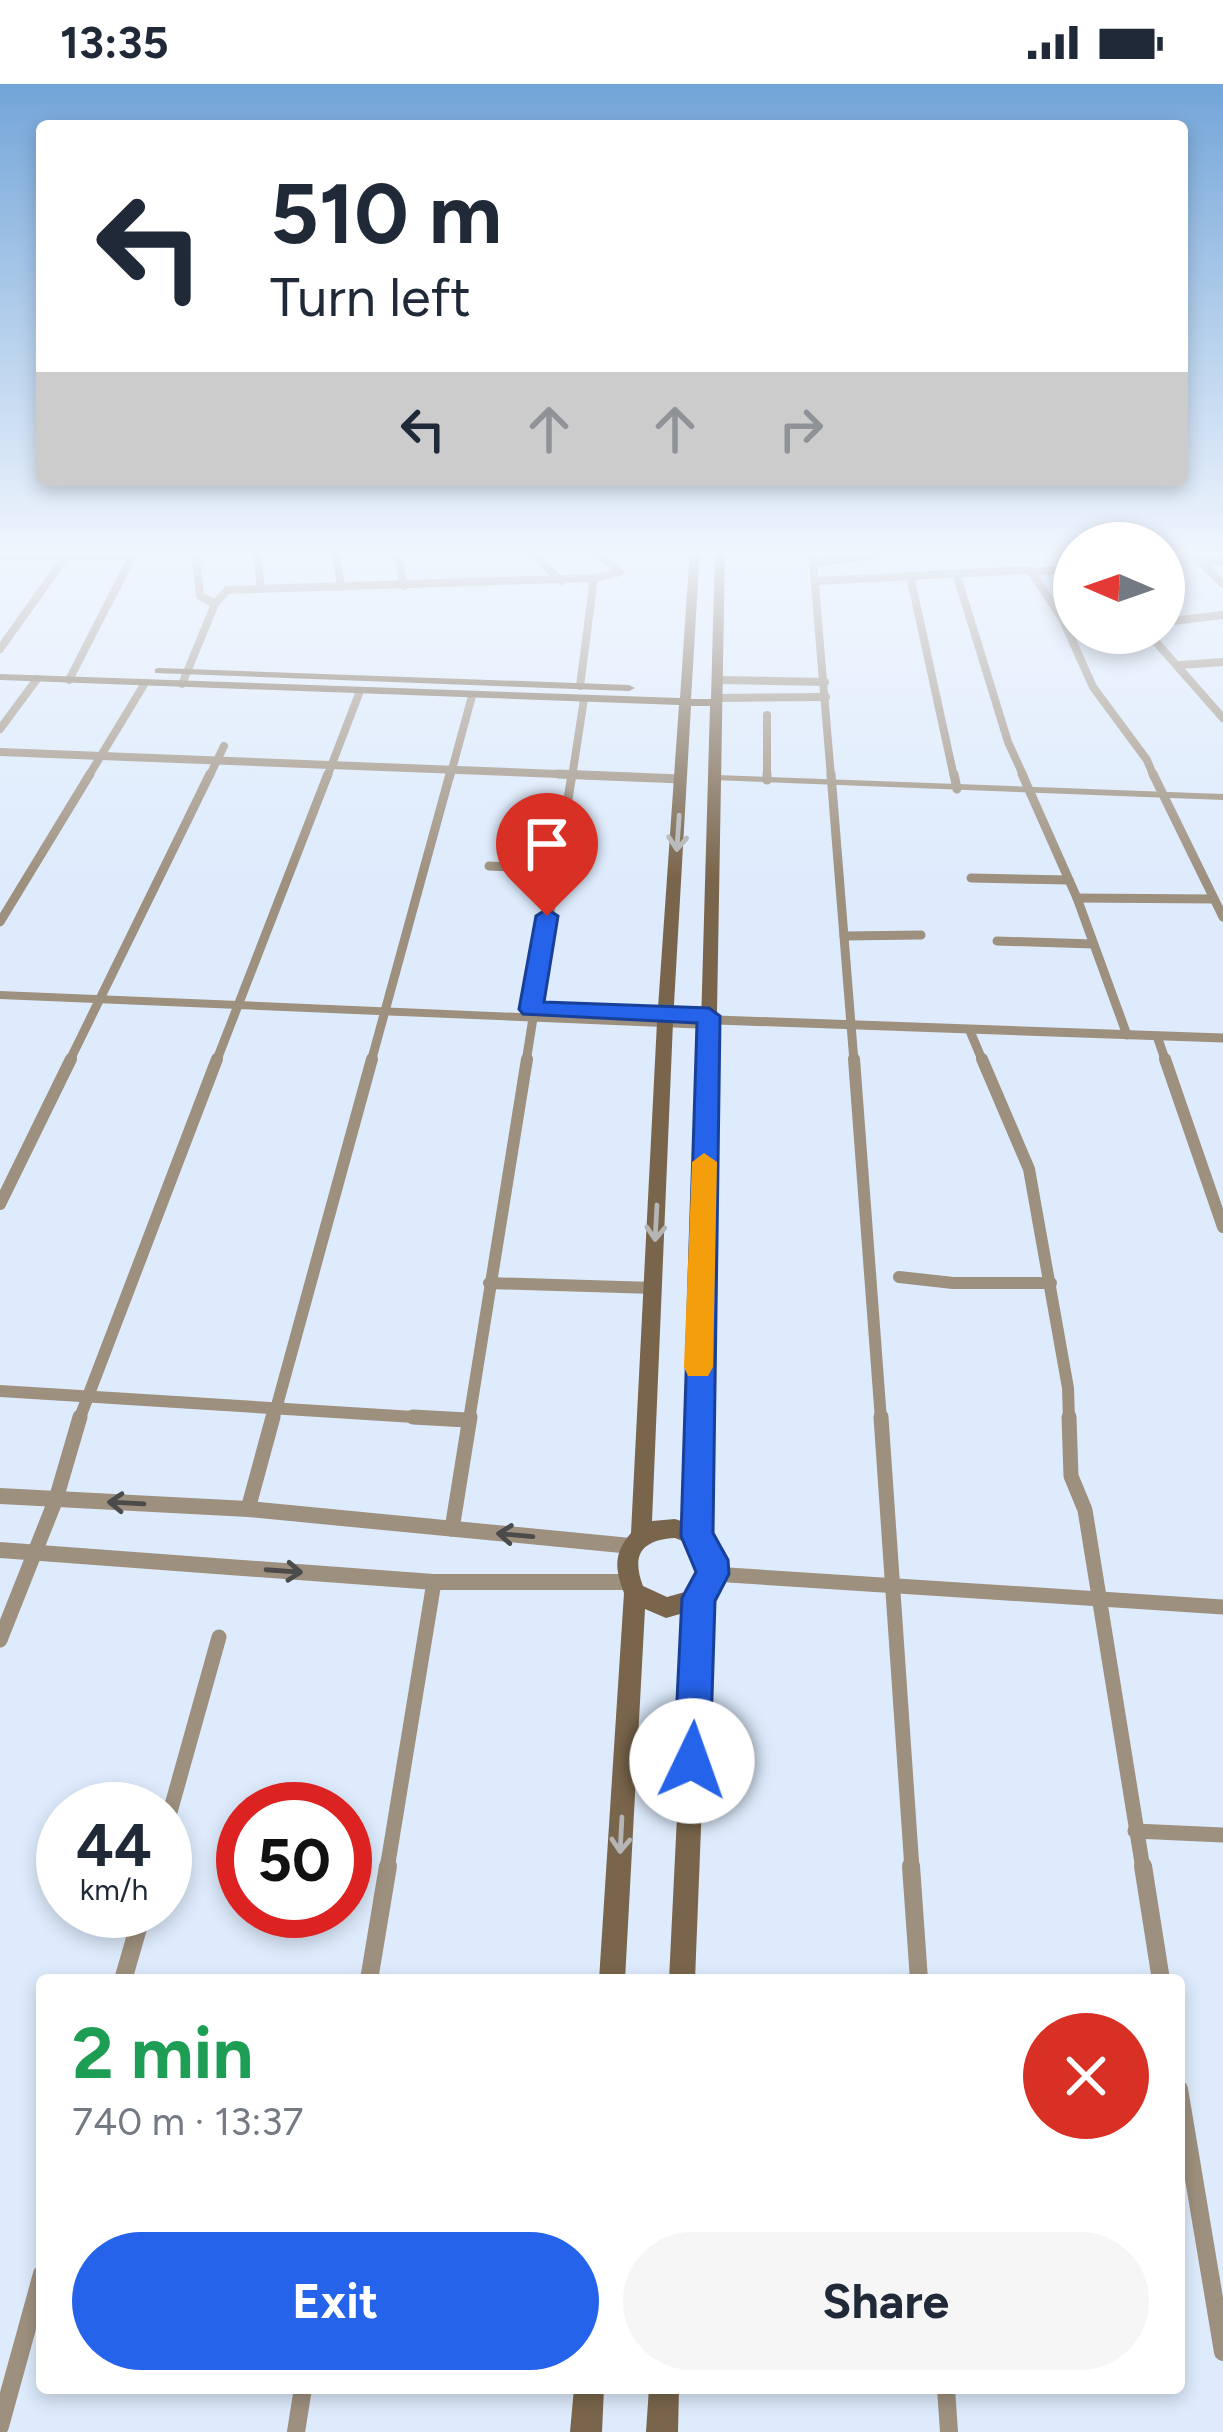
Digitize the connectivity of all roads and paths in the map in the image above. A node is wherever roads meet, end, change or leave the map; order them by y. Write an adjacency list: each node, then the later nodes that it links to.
1 (81, 659): 14 (street)
2 (193, 659): 16 (street)
3 (586, 659): 21 (street)
4 (690, 659): 24 (main road)
5 (718, 659): 22 (main road)
6 (823, 659): 18 (street)
7 (928, 659): 40 (street)
8 (982, 659): 41 (street)
9 (1080, 659): 42 (street)
10 (1174, 659): 13 (street)
11 (1223, 662): 13 (street)
12 (0, 665): 14 (main road)
13 (1180, 665): 27 (street)
14 (73, 674): 16 (main road); 17 (main road); 19 (main road)
15 (0, 677): 17 (main road)
16 (185, 678): 19 (main road); 20 (main road); 20 (main road)
17 (38, 679): 28 (street)
18 (825, 682): 22 (street); 25 (street)
19 (145, 683): 31 (street)
20 (371, 687): 21 (main road); 23 (main road); 33 (street)
21 (582, 693): 23 (main road); 24 (main road); 35 (street)
22 (718, 693): 24 (main road); 25 (street); 36 (main road)
23 (472, 696): 34 (street)
24 (688, 696): 37 (main road)
25 (826, 698): 39 (street)
26 (766, 715): 38 (street)
27 (1223, 718)
28 (0, 729)
29 (224, 746): 32 (street)
30 (0, 752): 31 (street)
31 (100, 757): 32 (street); 51 (street)
32 (216, 761): 33 (street); 57 (street)
33 (332, 765): 34 (street); 58 (street)
34 (451, 770): 35 (street); 59 (street)
35 (571, 775): 37 (street); 45 (street)
36 (717, 778): 38 (street); 62 (main road)
37 (681, 779): 61 (main road, one-way to 61)
38 (767, 780): 39 (street)
39 (834, 784): 40 (street); 53 (street)
40 (957, 789): 41 (street)
41 (1032, 791): 42 (street); 47 (street)
42 (1162, 796): 43 (street); 49 (street)
43 (1223, 797)
44 (489, 866): 45 (street)
45 (555, 869): 60 (street)
46 (971, 878): 47 (street)
47 (1070, 880): 48 (street)
48 (1077, 898): 49 (street); 55 (street)
49 (1214, 899): 50 (street)
50 (1223, 917)
51 (0, 922)
52 (921, 934): 53 (street)
53 (844, 936): 63 (street)
54 (997, 941): 55 (street)
55 (1094, 944): 65 (street)
56 (0, 991): 57 (street)
57 (102, 996): 58 (street); 68 (street)
58 (240, 1002): 59 (street); 75 (street)
59 (385, 1008): 60 (street); 76 (street)
60 (530, 1014): 61 (street); 71 (street)
61 (665, 1018): 62 (street); 73 (main road, one-way to 73)
62 (711, 1020): 63 (street); 82 (main road)
63 (850, 1026): 64 (street); 88 (street)
64 (970, 1031): 65 (street); 72 (street)
65 (1127, 1035): 66 (street)
66 (1157, 1036): 67 (street); 69 (street)
67 (1223, 1038)
68 (0, 1204)
69 (1223, 1227)
70 (899, 1276): 72 (street)
71 (489, 1282): 73 (street); 77 (street)
72 (1051, 1283): 91 (street)
73 (653, 1288): 83 (main road)
74 (0, 1391): 75 (street)
75 (86, 1396): 76 (street); 79 (street)
76 (274, 1408): 77 (street); 80 (street)
77 (467, 1420): 81 (street)
78 (0, 1496): 79 (street)
79 (56, 1499): 80 (street, one-way to 79); 85 (street)
80 (248, 1509): 81 (street)
81 (452, 1529): 83 (street, one-way to 81)
82 (697, 1536): 83 (main road); 86 (main road)
83 (636, 1540): 89 (main road)
84 (0, 1550): 85 (street)
85 (33, 1553): 87 (street, one-way to 87); 94 (street)
86 (713, 1574): 88 (street); 90 (main road)
87 (434, 1582): 89 (street); 100 (street)
88 (893, 1586): 91 (street); 103 (street)
89 (632, 1587): 90 (main road); 101 (main road, one-way to 101)
90 (699, 1598): 102 (main road)
91 (1096, 1600): 92 (street); 96 (street)
92 (1223, 1607)
93 (218, 1637): 95 (street)
94 (0, 1640)
95 (178, 1782)
96 (1136, 1831): 97 (street); 104 (street)
97 (1223, 1835)
98 (135, 1938): 99 (street)
99 (126, 1974)
100 (370, 1974)
101 (613, 1974)
102 (682, 1974)
103 (919, 1974)
104 (1160, 1974)
105 (1185, 2125): 107 (street)
106 (36, 2296): 112 (street)
107 (1223, 2352)
108 (302, 2394): 113 (street)
109 (589, 2394): 114 (main road)
110 (664, 2394): 115 (main road)
111 (947, 2394): 116 (street)
112 (0, 2426)
113 (296, 2432)
114 (586, 2432)
115 (662, 2432)
116 (950, 2432)

